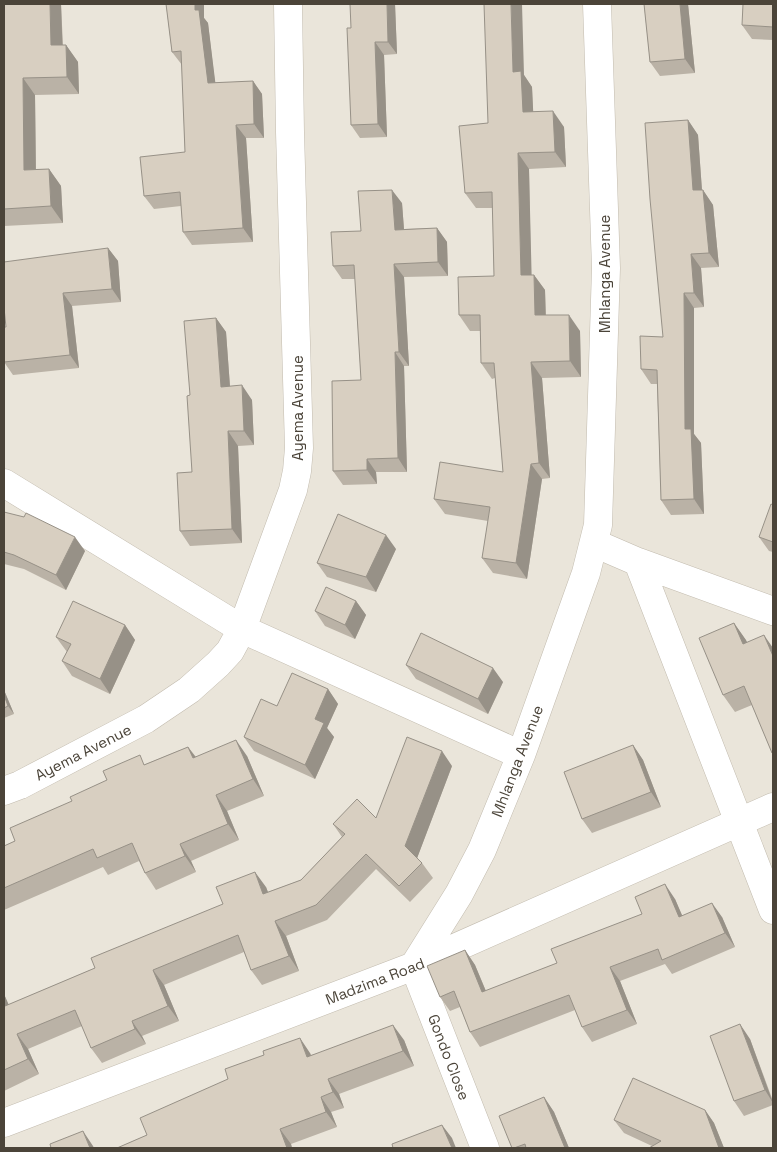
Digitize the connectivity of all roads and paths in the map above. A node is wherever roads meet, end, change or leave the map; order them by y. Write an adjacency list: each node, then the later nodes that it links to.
1 (288, 4): 7 (street, Ayema Avenue)
2 (596, 4): 4 (street, Mhlanga Avenue)
3 (4, 483): 7 (street)
4 (594, 543): 5 (street); 8 (street, Mhlanga Avenue)
5 (638, 562): 6 (street); 11 (street)
6 (773, 611)
7 (242, 630): 8 (street); 9 (street, Ayema Avenue)
8 (521, 755): 13 (street, Mhlanga Avenue)
9 (4, 791)
10 (773, 807): 11 (street, Madzima Road)
11 (740, 823): 12 (street); 13 (street, Madzima Road)
12 (773, 910)
13 (414, 966): 14 (street, Madzima Road); 15 (street, Gondo Close)
14 (4, 1123)
15 (485, 1148)

